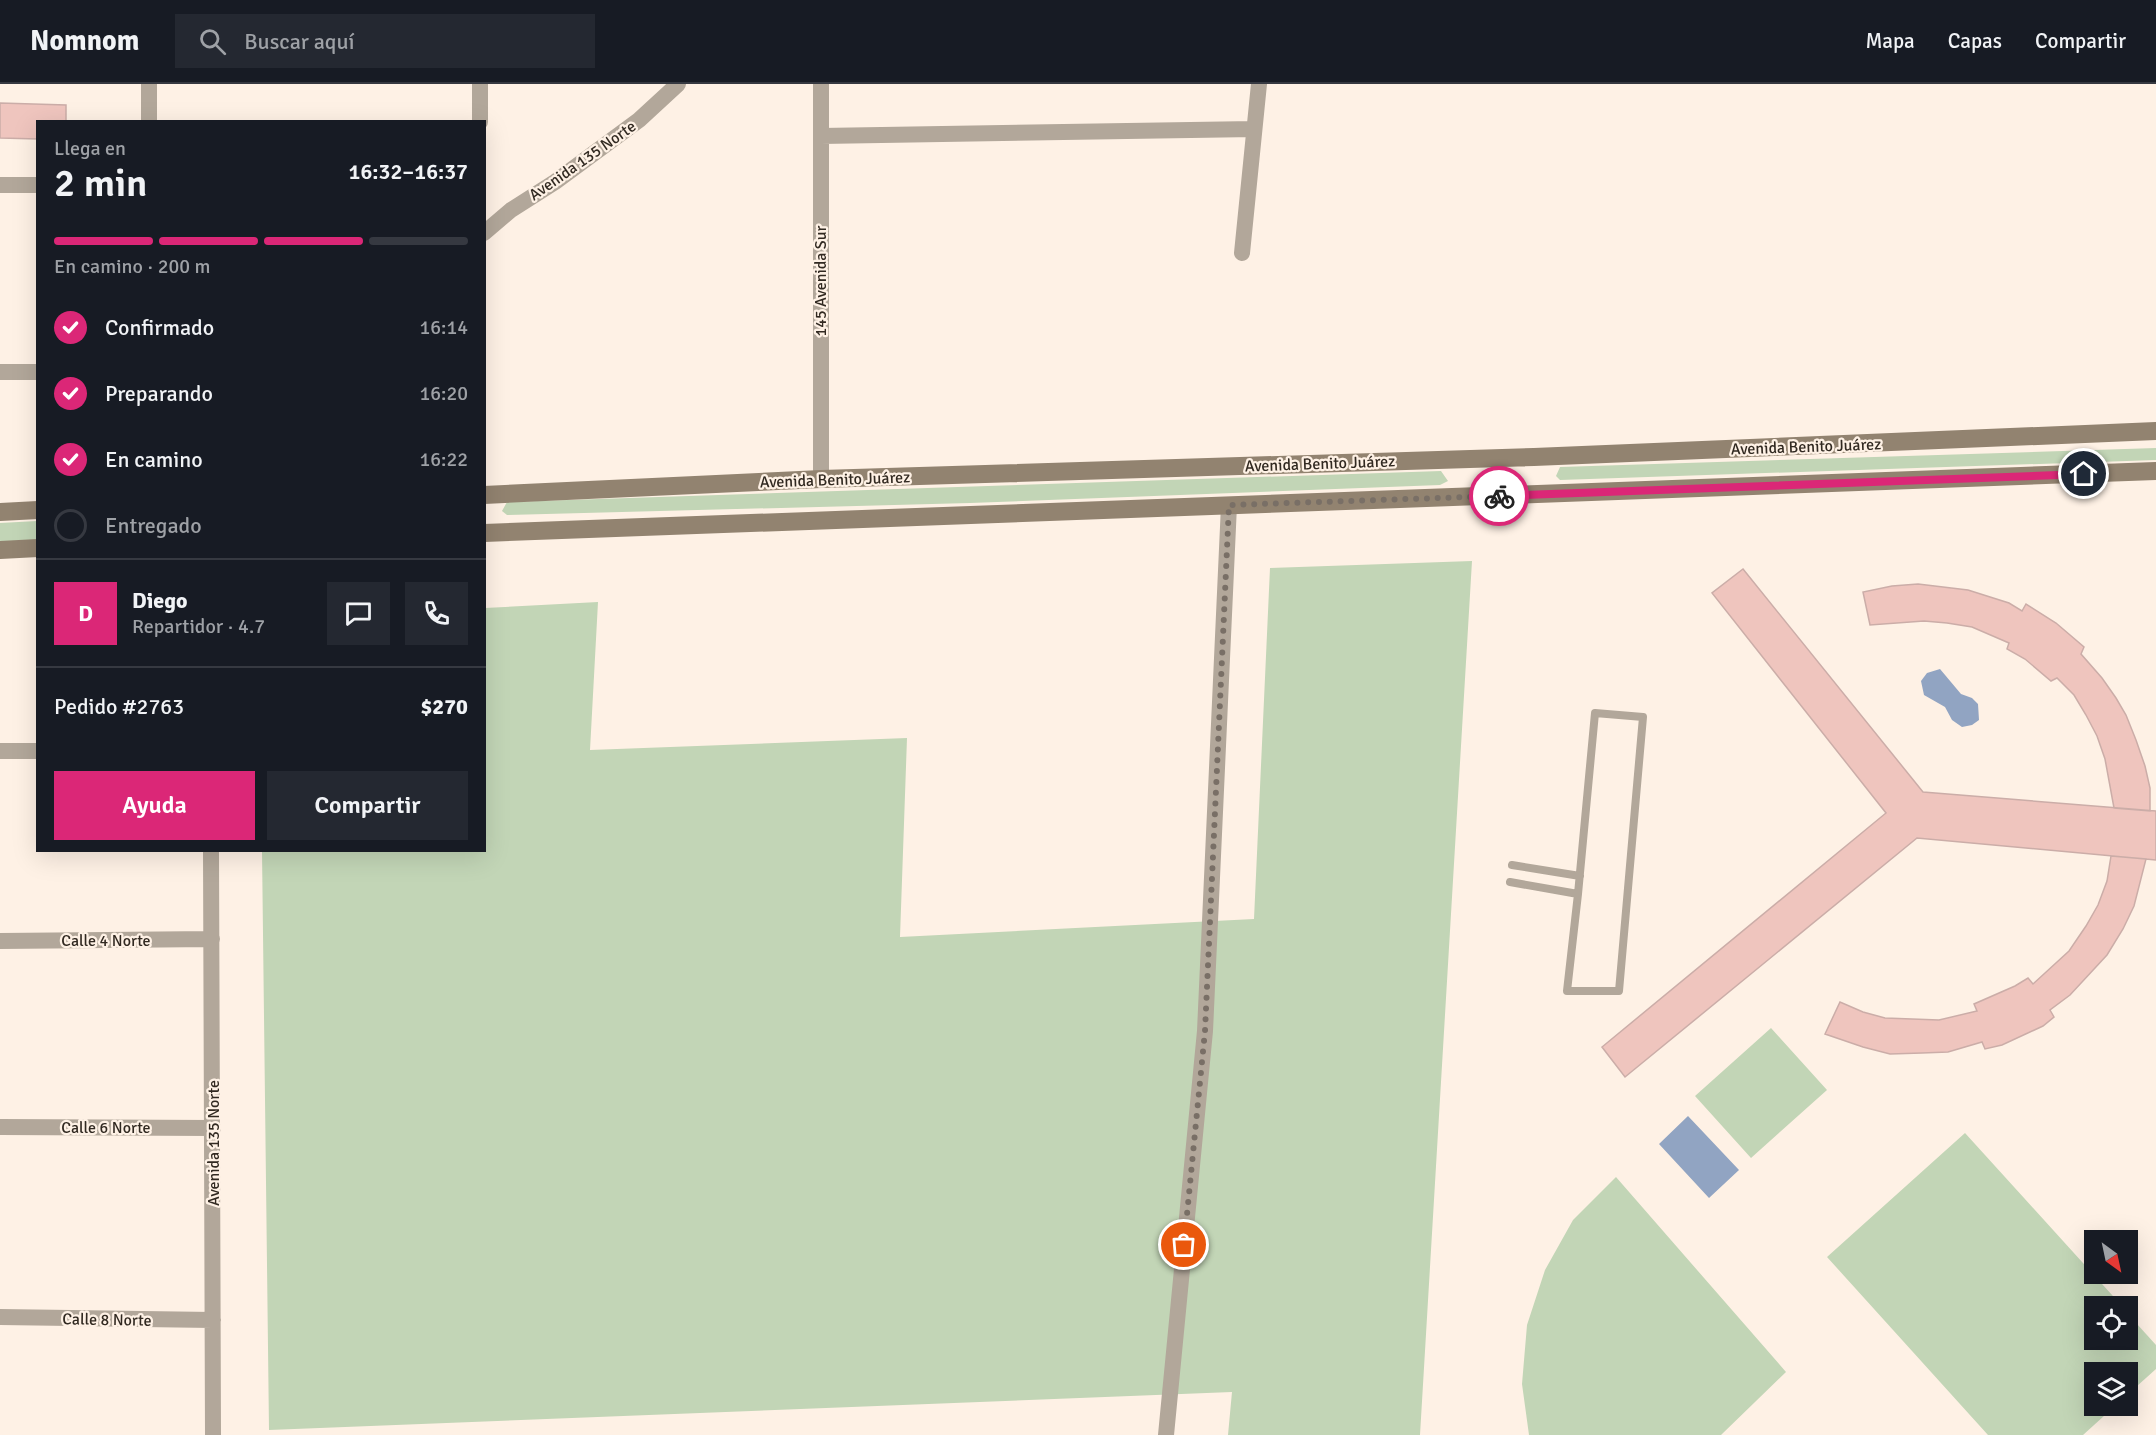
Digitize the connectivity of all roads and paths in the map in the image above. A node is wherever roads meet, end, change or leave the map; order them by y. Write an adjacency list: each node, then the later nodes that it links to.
1 (149, 84): 6 (street)
2 (480, 84): 7 (street)
3 (678, 84): 12 (street, Avenida 135 Norte)
4 (821, 84): 9 (street, 145 Avenida Sur)
5 (1259, 84): 8 (street)
6 (149, 120)
7 (480, 120)
8 (1254, 129): 9 (street); 13 (street)
9 (820, 135): 18 (street, 145 Avenida Sur)
10 (0, 185): 11 (street)
11 (36, 185)
12 (486, 231)
13 (1242, 253)
14 (0, 372): 15 (street)
15 (36, 372)
16 (2156, 431): 18 (main road, Avenida Benito Juárez)
17 (2156, 471): 20 (main road)
18 (821, 479): 19 (main road, Avenida Benito Juárez)
19 (486, 495)
20 (1229, 505): 23 (main road); 40 (street)
21 (36, 510): 22 (main road)
22 (0, 512)
23 (486, 532)
24 (36, 548): 25 (main road)
25 (0, 550)
26 (0, 751): 27 (street)
27 (36, 751)
28 (211, 852): 33 (street, Avenida 135 Norte)
29 (1512, 865): 30 (lane)
30 (1580, 876): 32 (lane); 32 (lane)
31 (1510, 882): 32 (lane)
32 (1578, 894)
33 (212, 939): 34 (street, Calle 4 Norte); 36 (street, Avenida 135 Norte)
34 (0, 941)
35 (0, 1127): 36 (street, Calle 6 Norte)
36 (213, 1128): 38 (street, Avenida 135 Norte)
37 (0, 1317): 38 (street, Calle 8 Norte)
38 (213, 1320): 39 (street, Avenida 135 Norte)
39 (213, 1435)
40 (1166, 1435)

